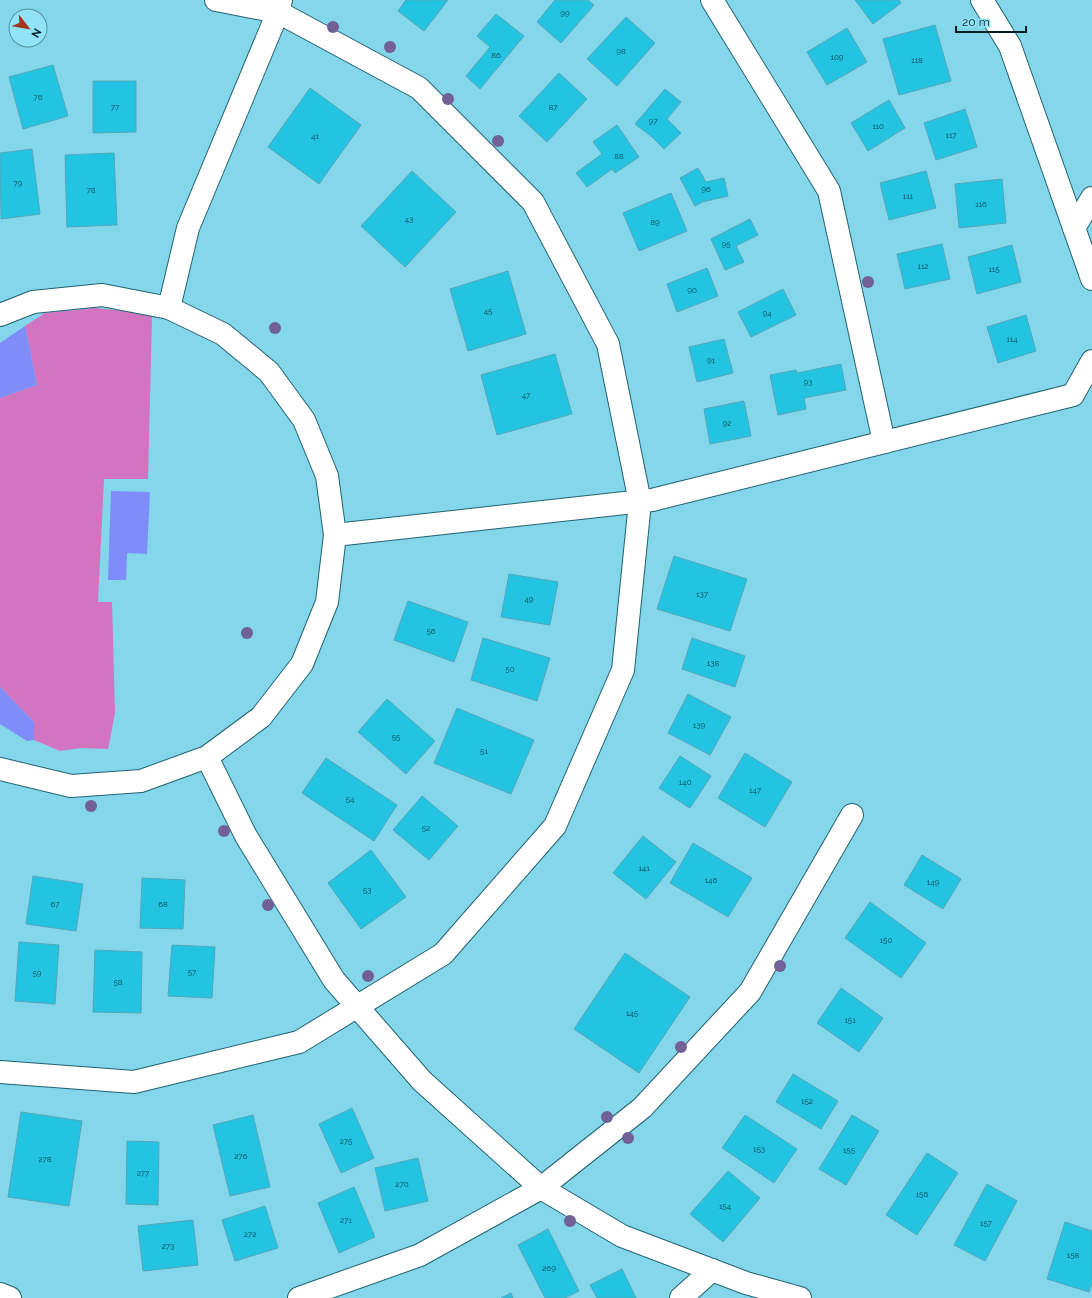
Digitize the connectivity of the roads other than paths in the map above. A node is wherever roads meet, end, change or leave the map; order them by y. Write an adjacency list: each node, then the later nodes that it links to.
1 (216, 0): 4 (street)
2 (712, 0): 11 (street)
3 (982, 0): 6 (street)
4 (279, 6): 8 (street); 12 (street)
5 (1092, 198): 6 (street)
6 (1074, 228): 7 (street)
7 (1092, 280)
8 (169, 308): 9 (street); 13 (street)
9 (0, 315)
10 (1092, 361): 11 (street)
11 (884, 442): 12 (street)
12 (640, 502): 13 (street); 17 (street)
13 (335, 535): 14 (street)
14 (207, 757): 15 (street); 17 (street)
15 (0, 770)
16 (852, 815): 19 (street)
17 (356, 1006): 18 (street); 19 (street)
18 (0, 1072)
19 (540, 1188): 20 (street); 23 (street)
20 (712, 1270): 24 (street); 25 (street)
21 (0, 1294): 22 (street)
22 (10, 1298)
23 (299, 1298)
24 (681, 1298)
25 (800, 1298)

